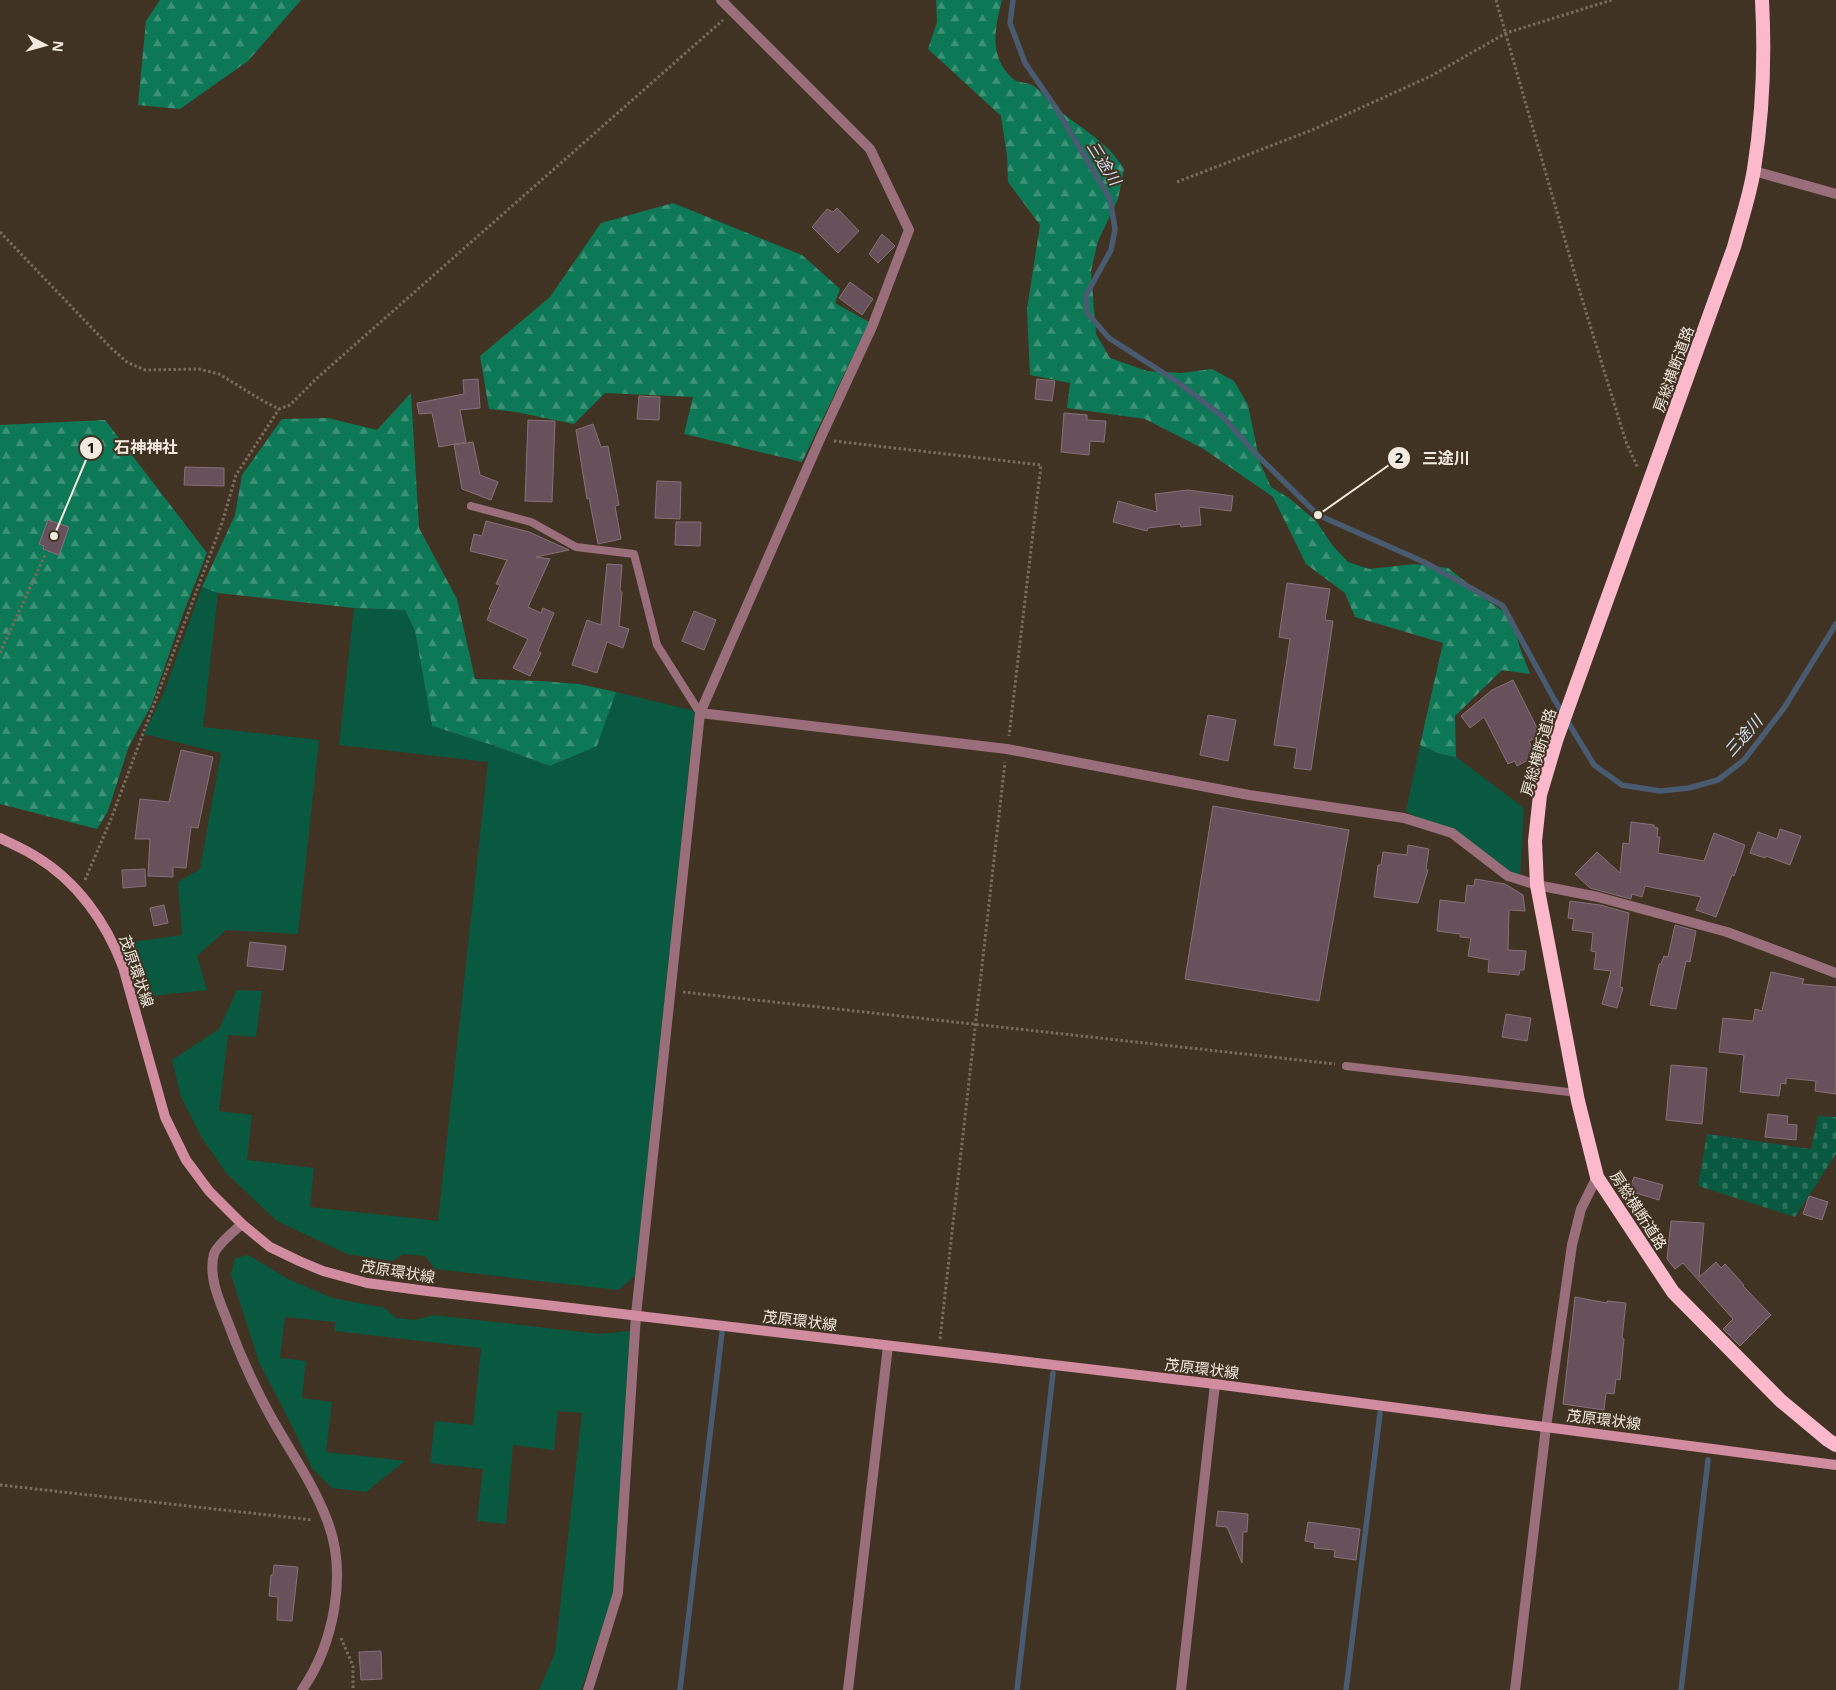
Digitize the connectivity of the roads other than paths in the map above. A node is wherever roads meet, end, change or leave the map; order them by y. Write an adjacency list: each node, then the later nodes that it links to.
1 (721, 0): 6 (street)
2 (1762, 0): 3 (highway, 房総横断道路)
3 (1754, 171): 4 (street); 8 (highway, 房総横断道路)
4 (1836, 194)
5 (471, 506): 6 (lane)
6 (700, 713): 8 (street); 14 (street)
7 (0, 838): 13 (main road, 茂原環状線)
8 (1537, 885): 9 (street); 11 (highway, 房総横断道路)
9 (1836, 973)
10 (1346, 1066): 11 (lane)
11 (1577, 1093): 12 (highway, 房総横断道路)
12 (1596, 1177): 17 (street); 18 (highway, 房総横断道路)
13 (242, 1224): 14 (main road, 茂原環状線); 20 (street)
14 (636, 1315): 15 (main road, 茂原環状線); 21 (street)
15 (888, 1346): 16 (main road, 茂原環状線); 22 (street)
16 (1216, 1384): 17 (main road, 茂原環状線); 23 (street)
17 (1546, 1427): 19 (main road, 茂原環状線); 24 (street)
18 (1836, 1445)
19 (1836, 1465)
20 (302, 1690)
21 (588, 1690)
22 (848, 1690)
23 (1181, 1690)
24 (1515, 1690)

